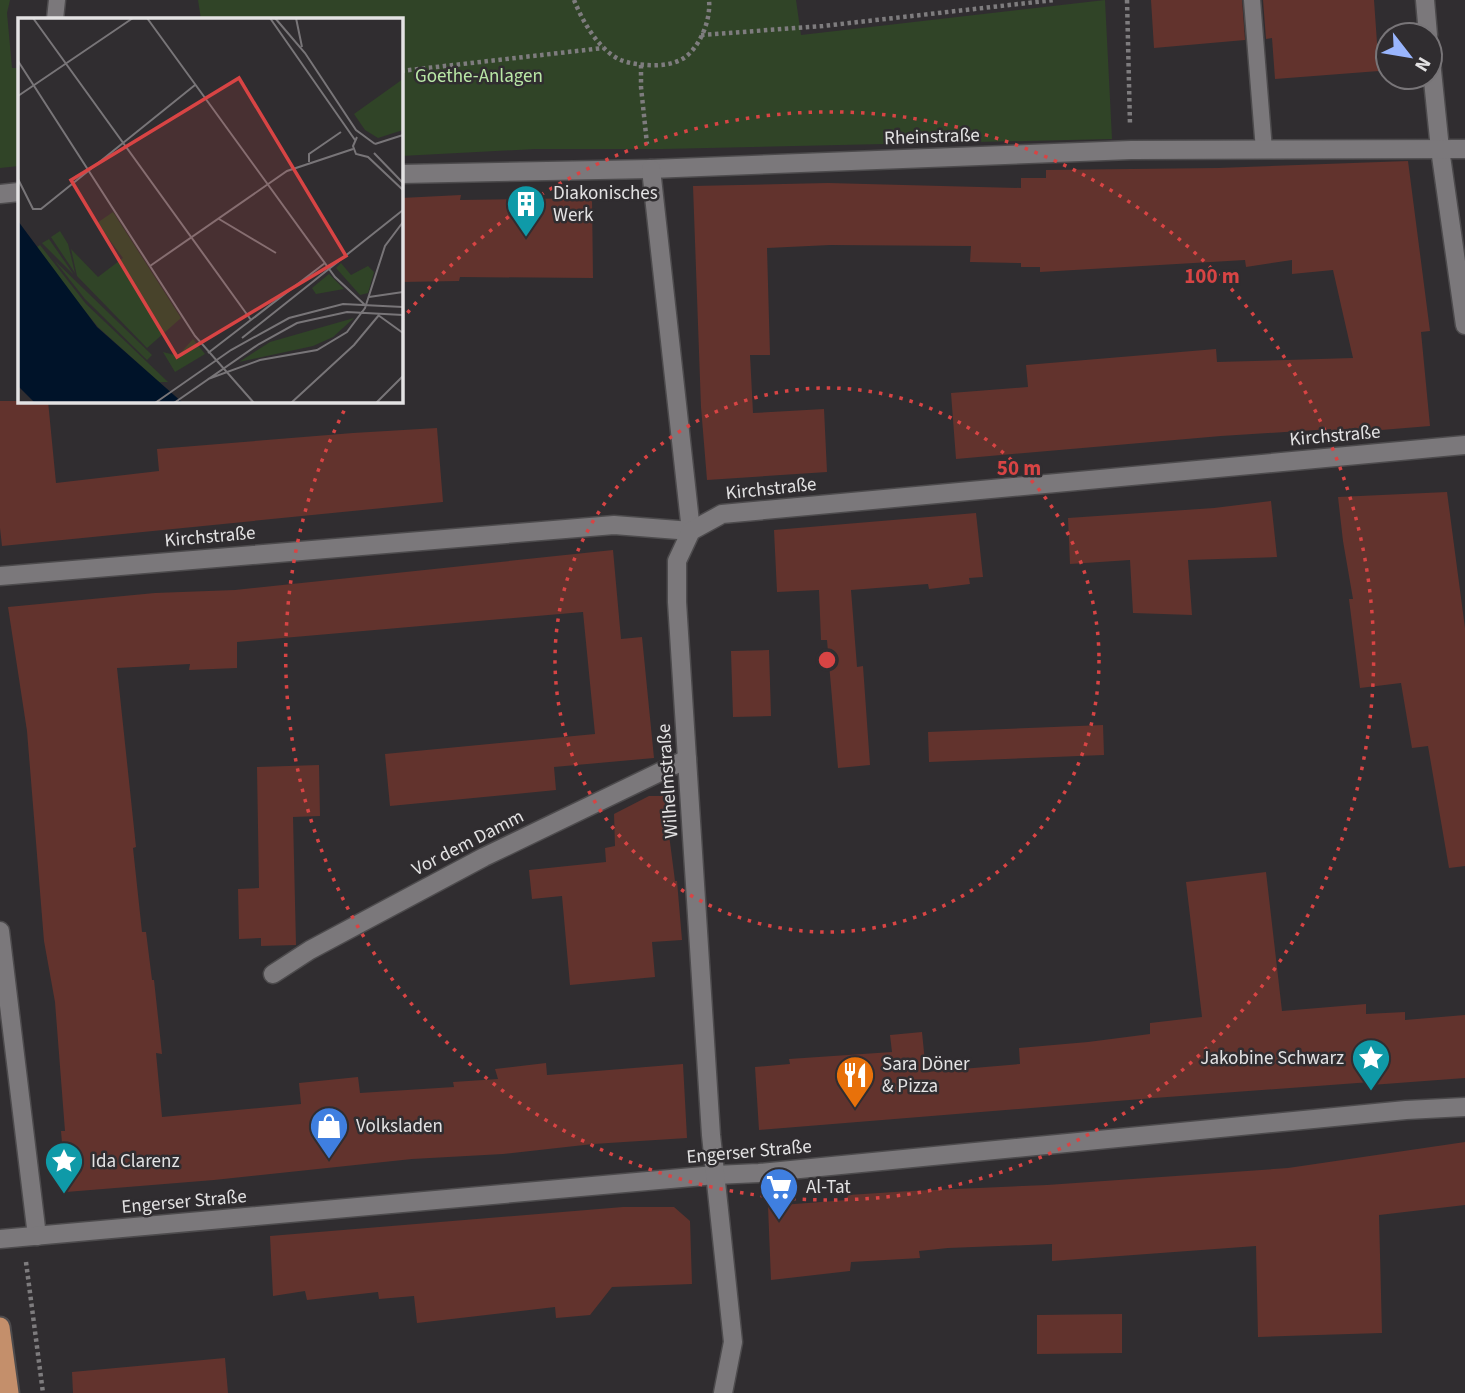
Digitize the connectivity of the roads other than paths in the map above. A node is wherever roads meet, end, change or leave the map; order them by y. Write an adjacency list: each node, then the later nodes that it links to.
1 (57, 0): 4 (lane)
2 (1252, 0): 9 (lane)
3 (1425, 0): 5 (street)
4 (55, 18)
5 (1427, 21)
6 (1434, 91): 7 (street)
7 (1440, 149): 8 (street, Rheinstraße); 9 (street, Rheinstraße); 14 (street)
8 (1465, 149)
9 (1264, 150): 10 (street, Rheinstraße)
10 (651, 169): 11 (street, Rheinstraße); 16 (street, Wilhelmstraße)
11 (402, 174)
12 (18, 192): 13 (street)
13 (0, 194)
14 (1465, 325)
15 (1465, 444): 16 (street, Kirchstraße)
16 (691, 531): 17 (street, Kirchstraße); 18 (street, Wilhelmstraße)
17 (0, 576)
18 (687, 759): 20 (street, Vor dem Damm); 22 (street, Wilhelmstraße)
19 (0, 931): 23 (street)
20 (273, 974)
21 (1465, 1107): 22 (street, Engerser Straße)
22 (715, 1175): 23 (street, Engerser Straße); 27 (street, Wilhelmstraße)
23 (30, 1237): 24 (street, Engerser Straße)
24 (0, 1239)
25 (0, 1327): 26 (highway)
26 (9, 1393)
27 (723, 1393)

